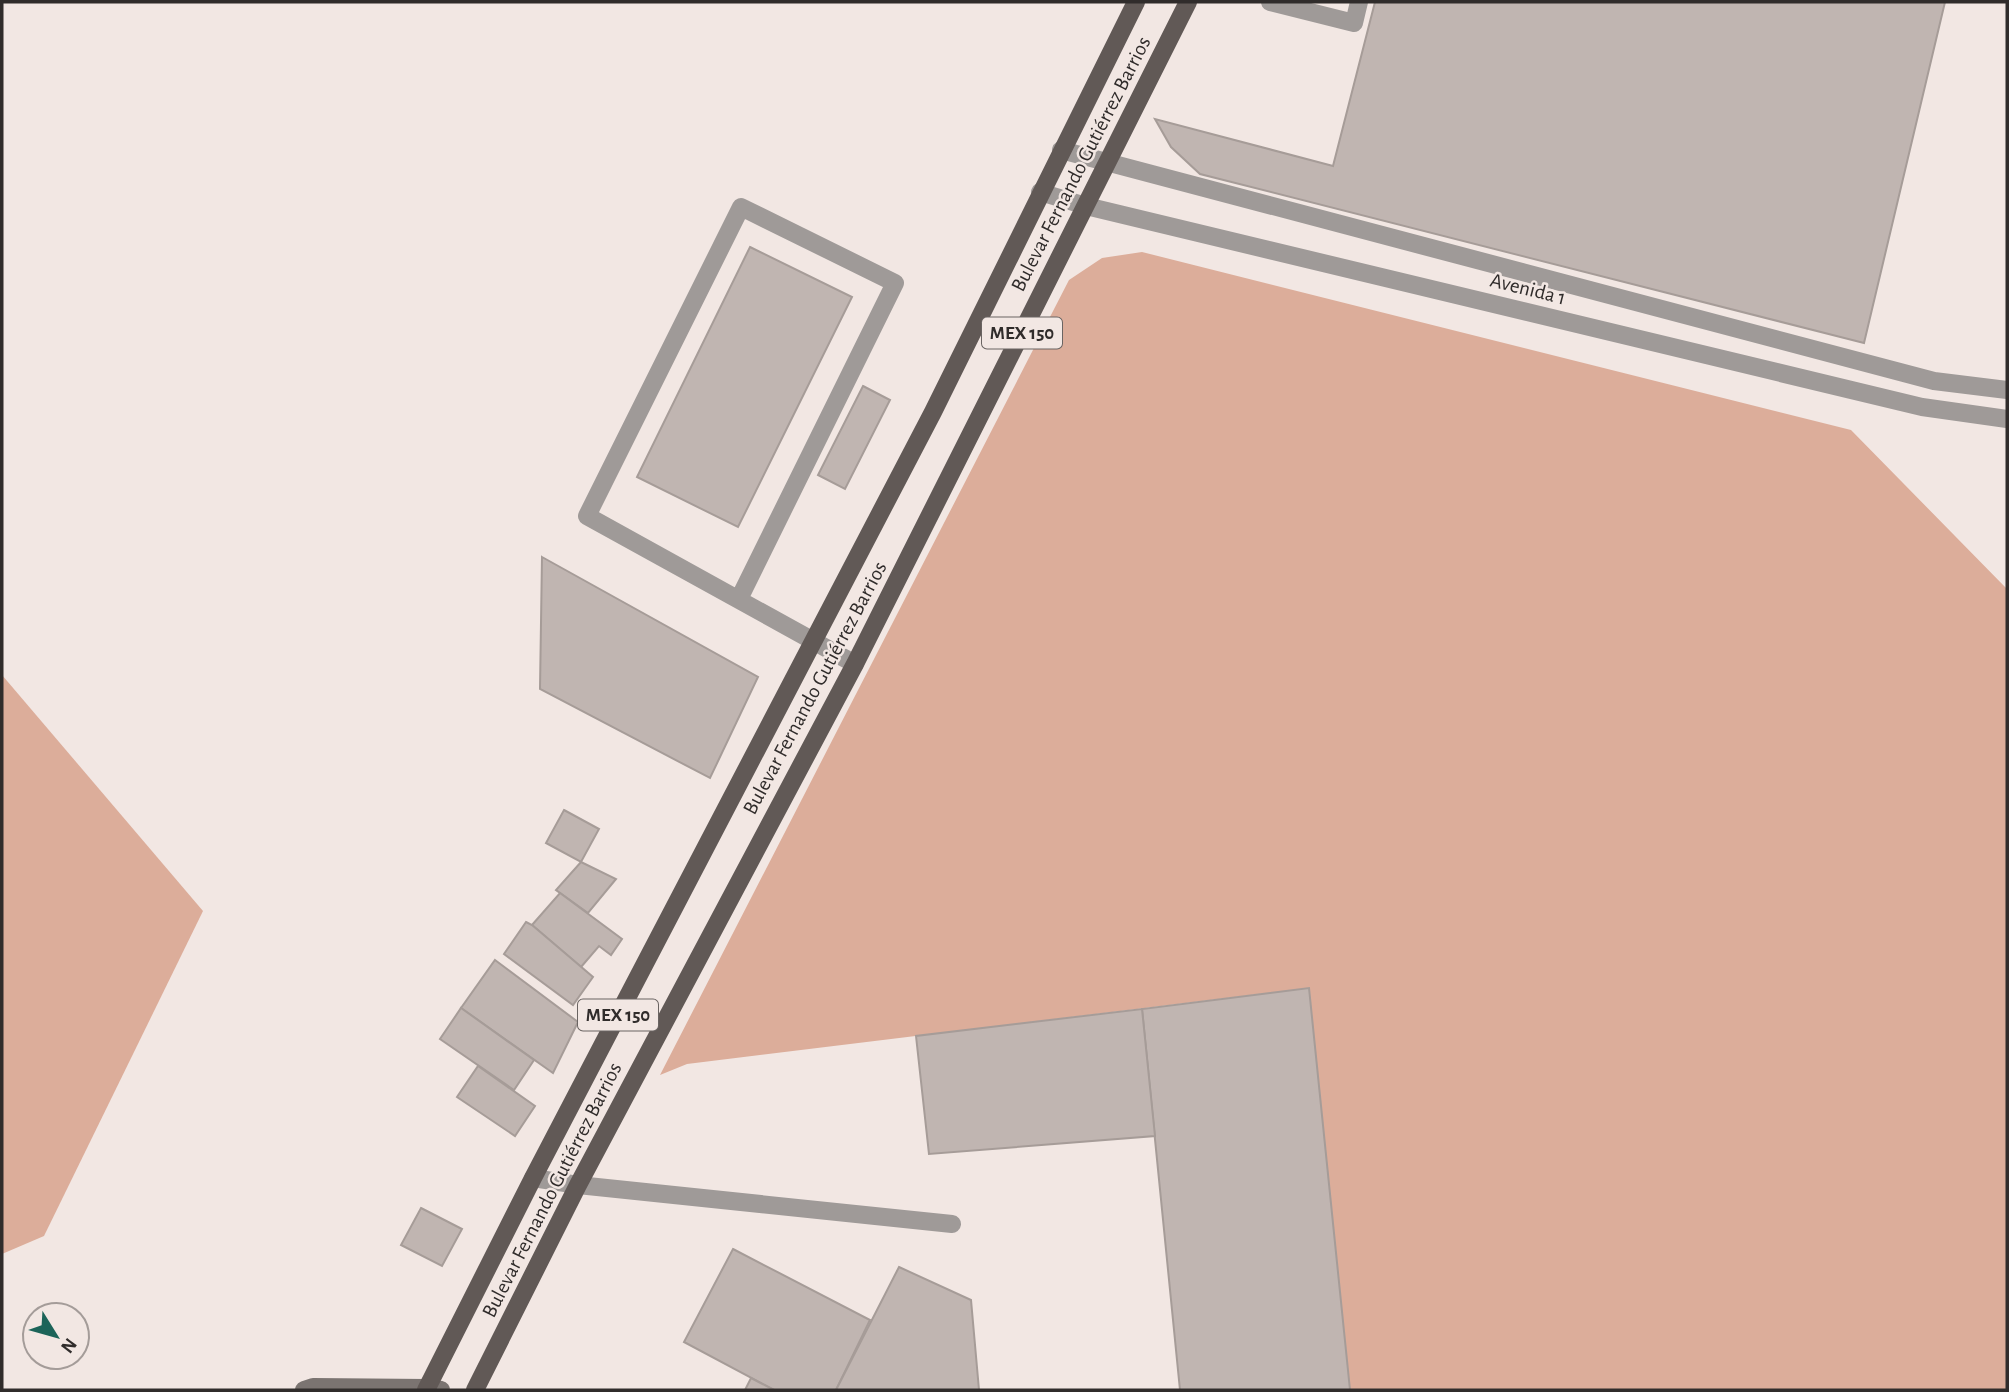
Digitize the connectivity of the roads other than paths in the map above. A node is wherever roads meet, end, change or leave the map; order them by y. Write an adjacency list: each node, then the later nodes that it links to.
1 (1136, 2): 5 (main road, Bulevar Fernando Gutiérrez Barrios / MEX 150)
2 (1188, 2): 6 (main road, Bulevar Fernando Gutiérrez Barrios / MEX 150)
3 (1270, 2): 4 (street)
4 (1359, 2)
5 (1061, 150): 6 (street, Avenida 1); 7 (main road, Bulevar Fernando Gutiérrez Barrios / MEX 150)
6 (1107, 163): 8 (main road, Bulevar Fernando Gutiérrez Barrios / MEX 150); 9 (street, Avenida 1)
7 (1040, 192): 8 (street, Avenida 1); 12 (main road, Bulevar Fernando Gutiérrez Barrios / MEX 150)
8 (1086, 206): 10 (street, Avenida 1); 13 (main road, Bulevar Fernando Gutiérrez Barrios / MEX 150)
9 (2007, 390)
10 (2007, 419)
11 (739, 599): 11 (street); 12 (street)
12 (813, 641): 13 (street); 14 (main road, Bulevar Fernando Gutiérrez Barrios / MEX 150)
13 (855, 664): 15 (main road, Bulevar Fernando Gutiérrez Barrios / MEX 150)
14 (533, 1178): 15 (street); 17 (main road, Bulevar Fernando Gutiérrez Barrios / MEX 150)
15 (578, 1185): 16 (street); 19 (main road, Bulevar Fernando Gutiérrez Barrios / MEX 150)
16 (952, 1224)
17 (431, 1389): 18 (main road)
18 (304, 1390)
19 (475, 1390)

